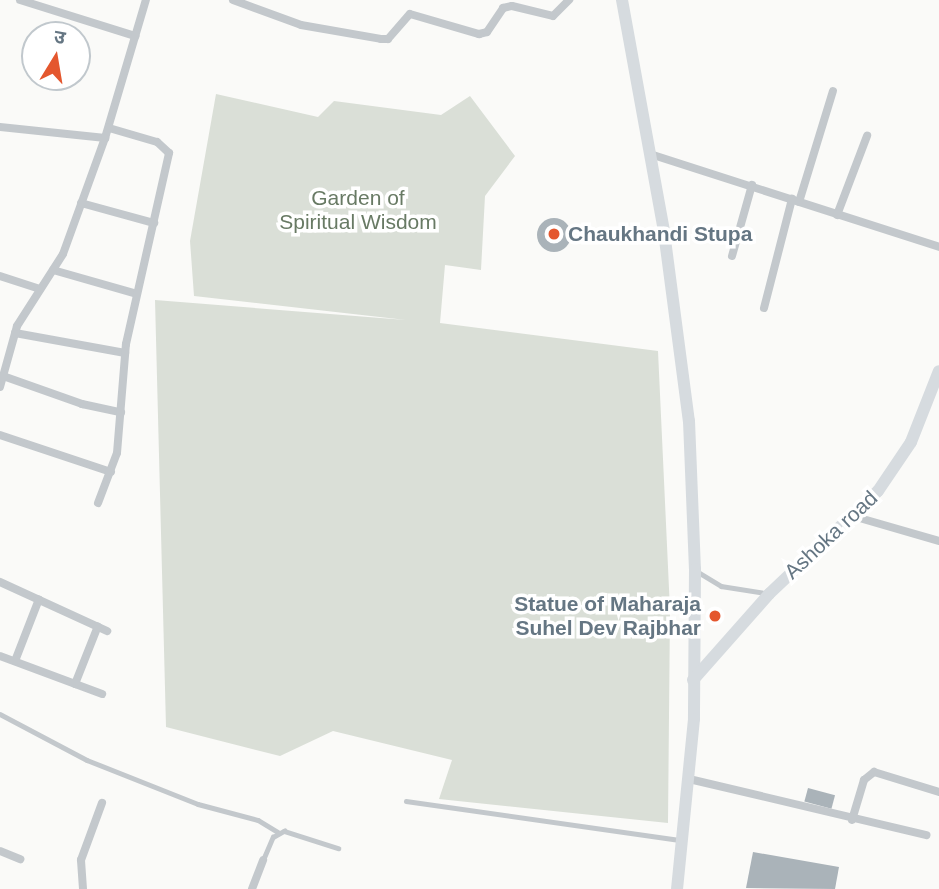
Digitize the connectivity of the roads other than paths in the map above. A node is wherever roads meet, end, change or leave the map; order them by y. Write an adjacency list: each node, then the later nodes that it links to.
1 (20, 0): 6 (street)
2 (146, 0): 6 (street)
3 (233, 0): 4 (street)
4 (569, 0)
5 (622, 0): 12 (street)
6 (135, 36): 9 (street)
7 (833, 91): 14 (street)
8 (0, 127): 11 (street)
9 (109, 128): 11 (street); 17 (street)
10 (867, 136): 16 (street)
11 (105, 138): 15 (street)
12 (650, 154): 13 (street); 37 (street)
13 (752, 185): 14 (street); 19 (street)
14 (795, 200): 16 (street); 24 (street)
15 (82, 203): 17 (street); 20 (street)
16 (837, 215): 18 (street)
17 (154, 223): 23 (street)
18 (939, 247)
19 (732, 257)
20 (53, 270): 22 (street); 23 (street)
21 (0, 276): 22 (street)
22 (40, 289): 25 (street)
23 (137, 294): 26 (street)
24 (764, 308)
25 (15, 333): 26 (street); 27 (street)
26 (125, 353): 31 (street)
27 (4, 355): 29 (street)
28 (939, 371): 35 (street, Ashoka road)
29 (3, 376): 30 (street); 31 (street)
30 (0, 387)
31 (121, 412): 33 (street)
32 (0, 435): 33 (street)
33 (111, 472): 34 (street)
34 (98, 503)
35 (856, 517): 36 (street); 39 (street, Ashoka road)
36 (939, 541)
37 (695, 569): 39 (lane); 45 (street)
38 (0, 582): 40 (street)
39 (769, 594): 45 (street, Ashoka road)
40 (40, 599): 41 (street); 44 (street)
41 (98, 626): 42 (street); 46 (street)
42 (107, 631)
43 (0, 656): 44 (street)
44 (15, 662): 46 (street)
45 (693, 680): 49 (street)
46 (75, 684): 47 (street)
47 (102, 694)
48 (0, 714): 54 (lane)
49 (689, 779): 53 (street); 56 (street)
50 (939, 792): 53 (street)
51 (407, 801): 56 (lane)
52 (102, 803): 61 (street)
53 (852, 820): 55 (street)
54 (278, 832): 57 (lane); 60 (lane)
55 (926, 835)
56 (684, 840): 63 (street)
57 (338, 848)
58 (0, 851): 59 (street)
59 (20, 859)
60 (263, 860): 62 (street)
61 (83, 889)
62 (252, 889)
63 (677, 889)

